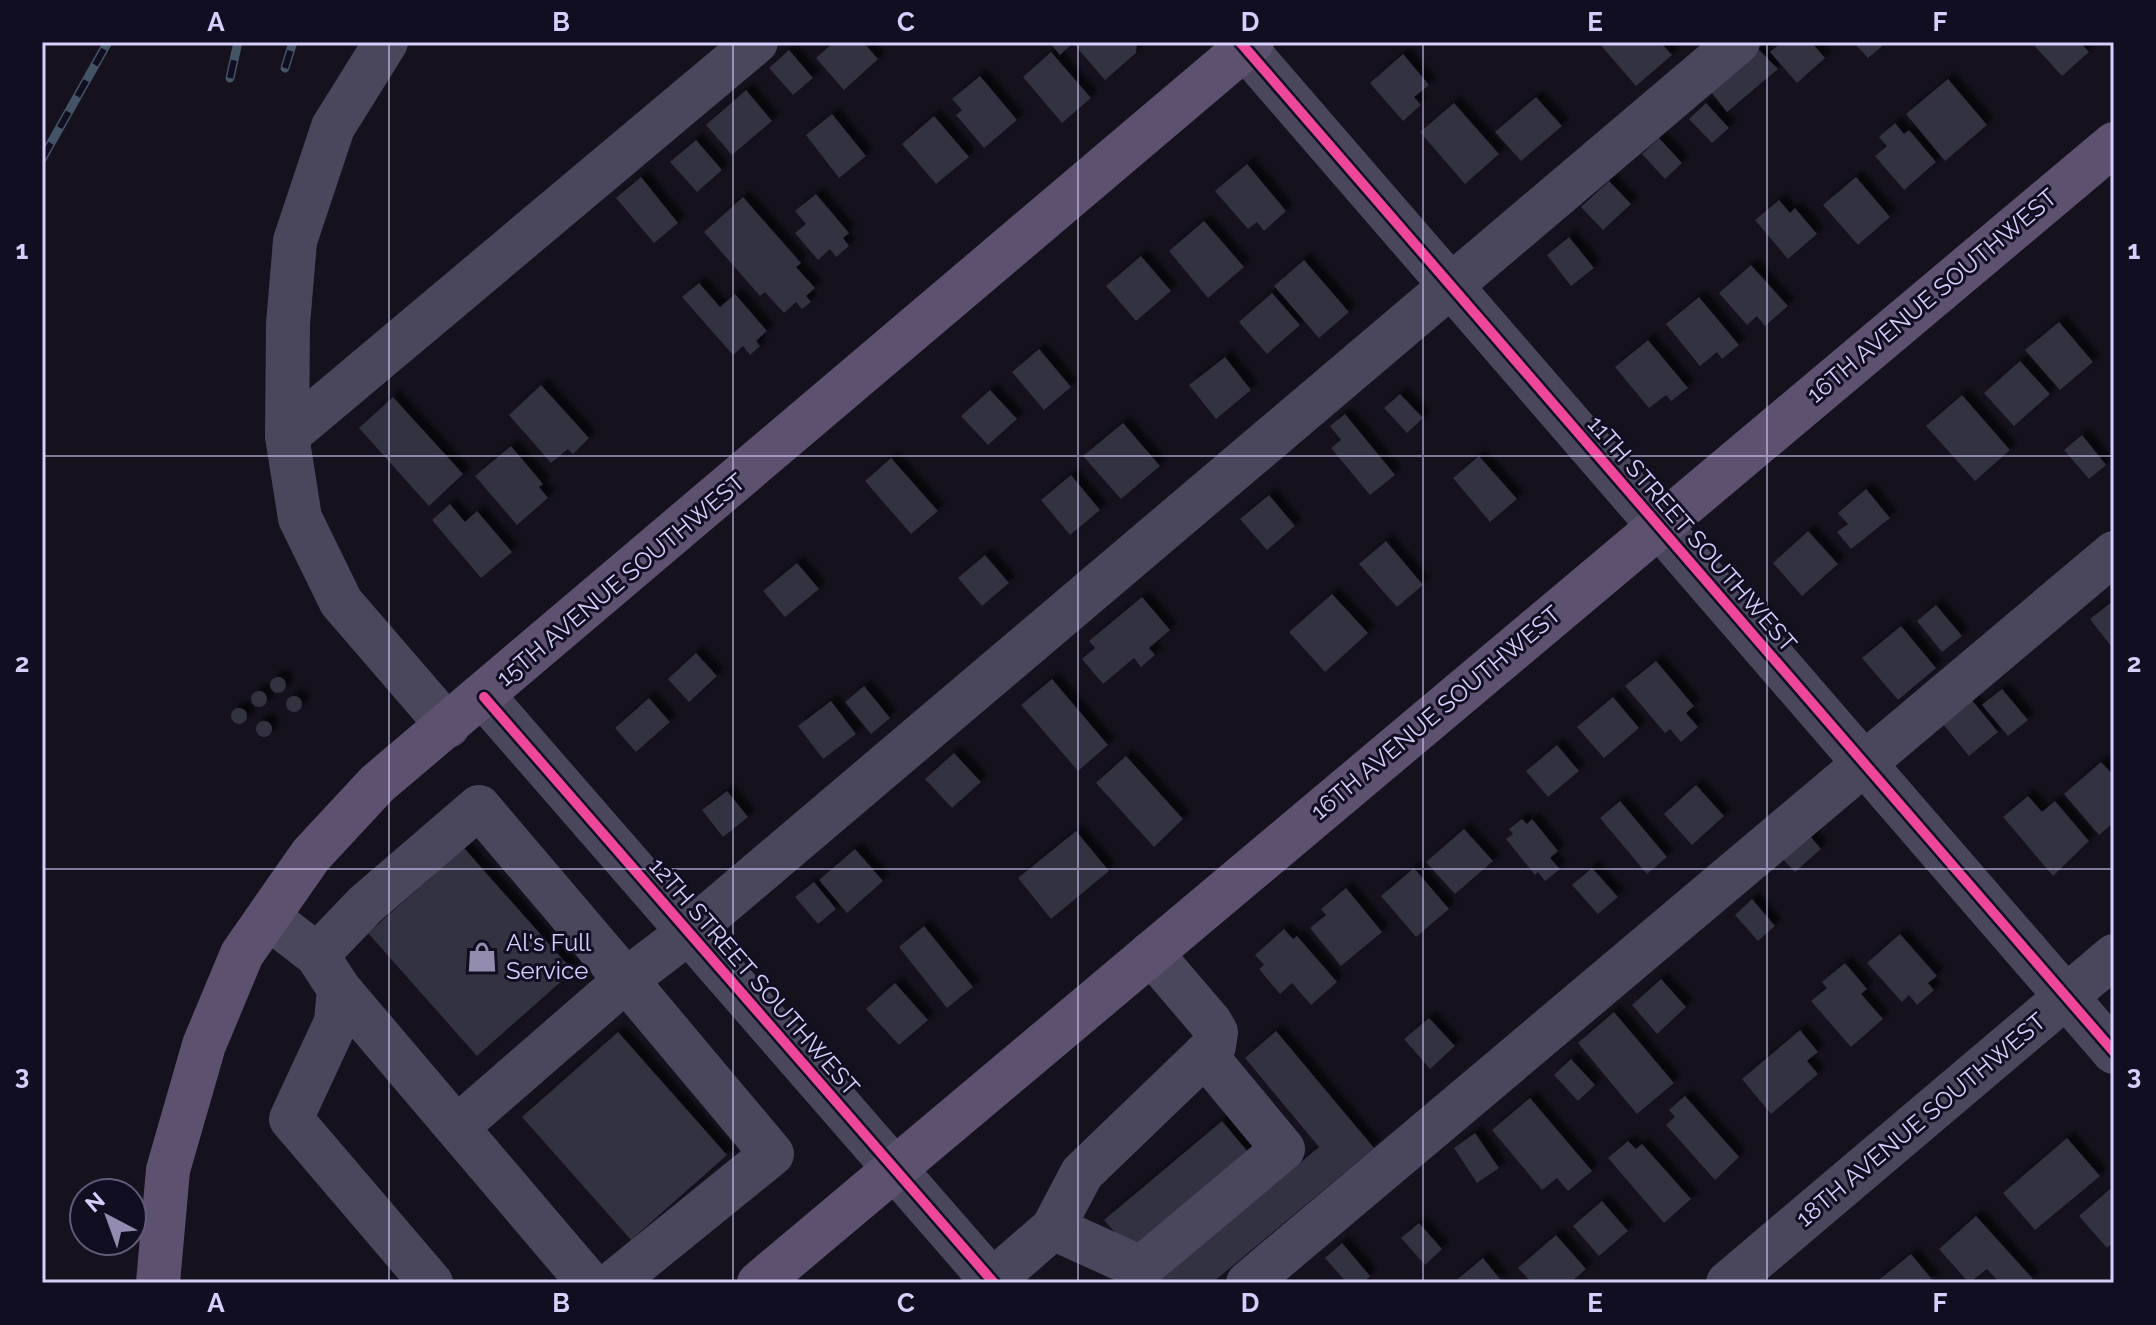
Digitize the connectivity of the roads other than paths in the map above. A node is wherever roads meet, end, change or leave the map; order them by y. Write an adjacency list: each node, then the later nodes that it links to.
1 (386, 42): 7 (street)
2 (756, 42): 7 (street)
3 (1738, 42): 6 (street)
4 (1246, 44): 6 (street, 11TH STREET SOUTHWEST); 10 (main road, 15TH AVENUE SOUTHWEST)
5 (2114, 144): 8 (main road, 16TH AVENUE SOUTHWEST)
6 (1452, 287): 8 (street, 11TH STREET SOUTHWEST); 14 (street)
7 (287, 436): 11 (street)
8 (1659, 526): 12 (street, 11TH STREET SOUTHWEST); 15 (main road, 16TH AVENUE SOUTHWEST)
9 (2114, 553): 12 (street)
10 (484, 697): 11 (main road, 15TH AVENUE SOUTHWEST); 14 (street, 12TH STREET SOUTHWEST)
11 (448, 726): 13 (main road, 15TH AVENUE SOUTHWEST)
12 (1864, 763): 19 (street, 11TH STREET SOUTHWEST); 31 (street)
13 (268, 917): 17 (street); 26 (main road, 15TH AVENUE SOUTHWEST)
14 (689, 932): 18 (street); 23 (street, 12TH STREET SOUTHWEST)
15 (1151, 953): 21 (street); 23 (main road, 16TH AVENUE SOUTHWEST)
16 (2114, 956): 19 (street, 18TH AVENUE SOUTHWEST)
17 (328, 972): 18 (street); 22 (street); 27 (street)
18 (626, 980): 22 (street); 29 (street)
19 (2066, 997): 20 (street, 11TH STREET SOUTHWEST); 32 (street, 18TH AVENUE SOUTHWEST)
20 (2114, 1052)
21 (1205, 1055): 24 (street); 24 (street)
22 (457, 1127): 28 (street)
23 (895, 1169): 25 (street, 12TH STREET SOUTHWEST); 30 (main road, 16TH AVENUE SOUTHWEST)
24 (1053, 1228): 25 (street)
25 (993, 1282)
26 (158, 1283)
27 (431, 1283)
28 (589, 1283)
29 (613, 1283)
30 (759, 1283)
31 (1248, 1283)
32 (1728, 1283)

